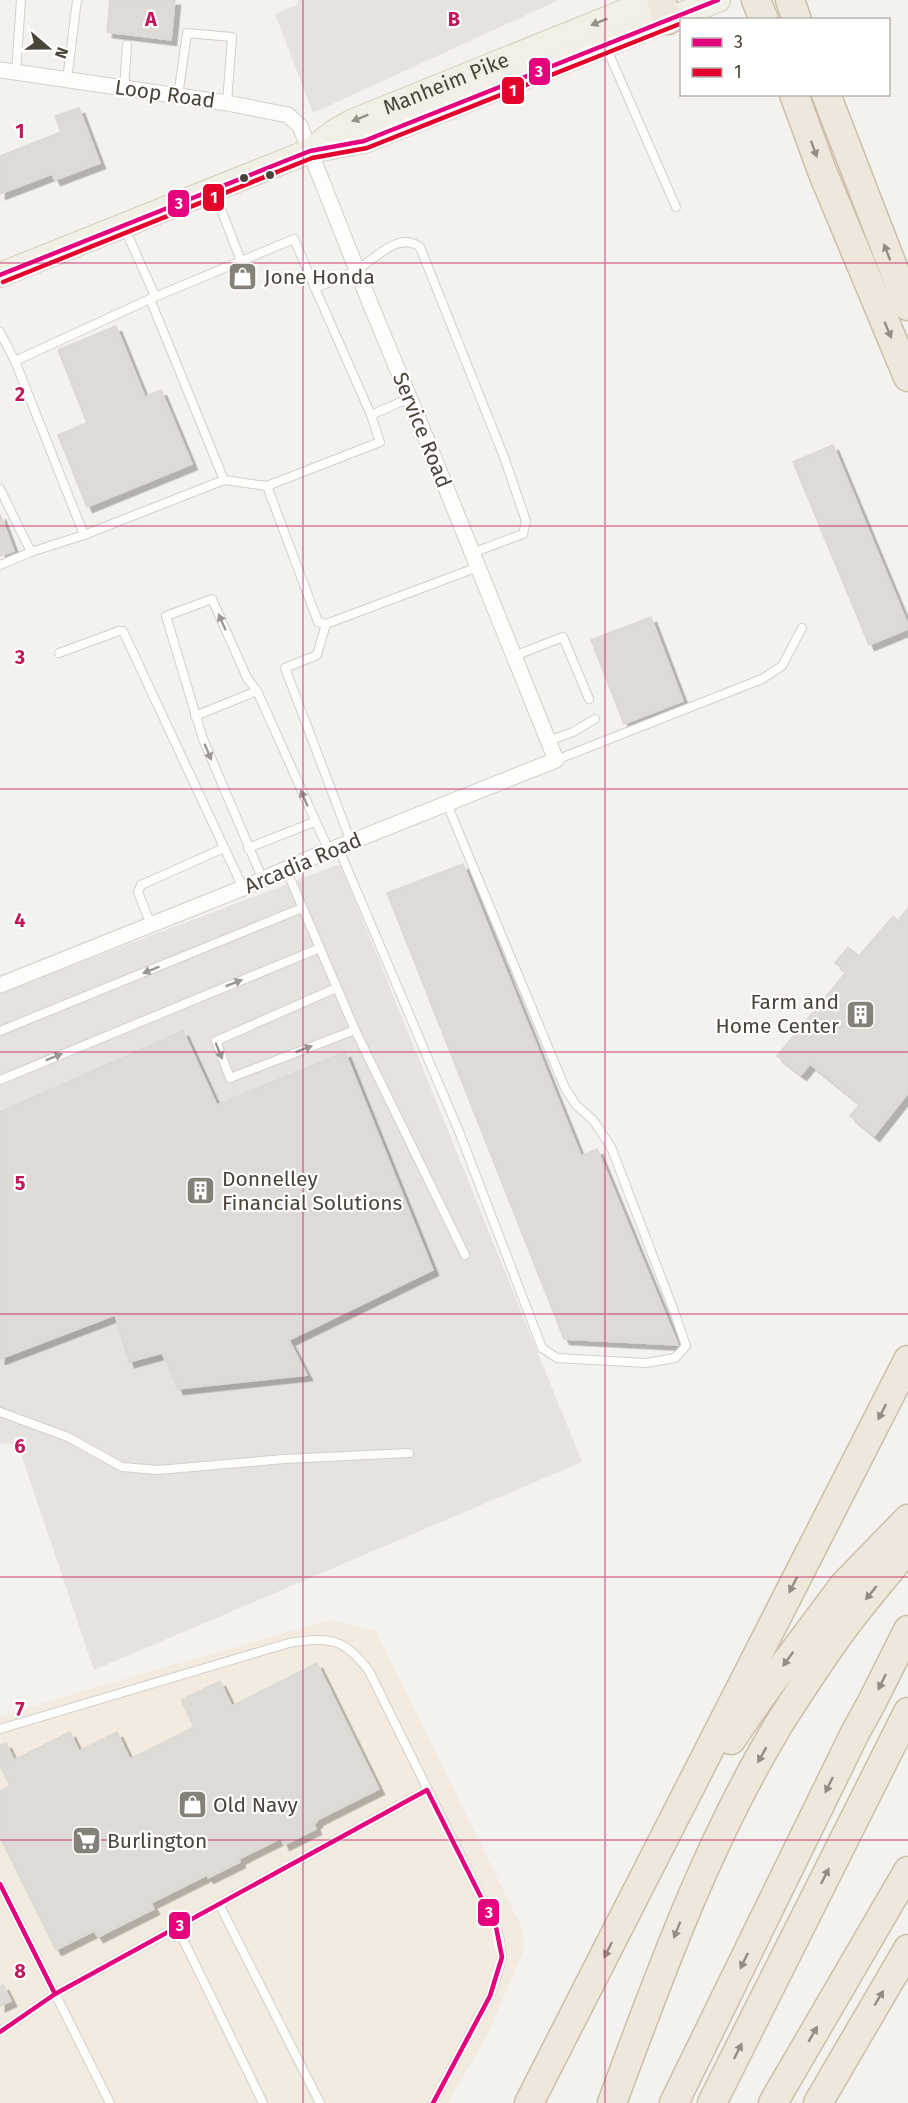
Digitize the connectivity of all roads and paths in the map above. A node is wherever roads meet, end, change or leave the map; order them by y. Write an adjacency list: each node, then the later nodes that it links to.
1 (21, 0): 11 (lane)
2 (77, 0): 12 (lane)
3 (718, 0): 6 (main road, Manheim Pike)
4 (756, 0): 7 (highway)
5 (790, 0): 8 (highway)
6 (661, 7): 10 (main road, Manheim Pike); 18 (main road, Manheim Pike, one-way to 18)
7 (763, 18)
8 (796, 18)
9 (127, 45): 13 (lane)
10 (605, 45): 18 (main road, Manheim Pike); 20 (lane)
11 (8, 71): 12 (street, Loop Road)
12 (67, 80): 13 (street, Loop Road)
13 (124, 88): 14 (street, Loop Road)
14 (178, 96): 17 (street, Loop Road); 17 (lane)
15 (795, 96): 31 (highway, one-way to 31)
16 (827, 96): 27 (highway, one-way to 16)
17 (227, 103): 18 (street, Loop Road)
18 (310, 151): 19 (main road, Manheim Pike); 23 (street, Service Road)
19 (214, 190): 21 (main road, Manheim Pike); 22 (lane)
20 (676, 207)
21 (124, 226): 24 (main road, Manheim Pike); 26 (lane)
22 (241, 261): 25 (lane); 26 (lane)
23 (357, 270): 25 (lane); 32 (street, Service Road); 39 (lane)
24 (0, 275)
25 (315, 288): 33 (lane)
26 (153, 297): 30 (lane); 34 (lane)
27 (908, 306)
28 (0, 332): 29 (lane)
29 (4, 348): 30 (lane)
30 (15, 361): 37 (lane)
31 (908, 377)
32 (410, 398): 33 (lane); 39 (street, Service Road)
33 (371, 415): 35 (lane)
34 (224, 480): 35 (lane); 37 (lane)
35 (267, 486): 41 (lane)
36 (0, 489): 38 (lane)
37 (84, 535): 38 (lane)
38 (31, 552): 40 (lane)
39 (475, 560): 41 (lane); 44 (street, Service Road)
40 (0, 565)
41 (326, 624): 53 (lane)
42 (802, 628): 50 (lane)
43 (59, 653): 54 (lane)
44 (514, 656): 46 (lane); 49 (street, Service Road)
45 (257, 691): 47 (lane); 47 (lane, one-way to 47); 52 (lane, one-way to 45)
46 (589, 699)
47 (195, 716): 55 (lane, one-way to 55)
48 (595, 719): 49 (lane)
49 (548, 741): 50 (street)
50 (556, 760): 51 (street, Arcadia Road)
51 (447, 804): 53 (street, Arcadia Road); 53 (lane)
52 (314, 822): 53 (lane); 55 (lane)
53 (339, 847): 56 (street, Arcadia Road)
54 (224, 848): 58 (lane); 60 (lane)
55 (248, 848): 57 (lane)
56 (286, 869): 57 (street, Arcadia Road); 59 (lane)
57 (262, 880): 58 (street, Arcadia Road)
58 (243, 888): 60 (street, Arcadia Road)
59 (303, 908): 61 (lane); 65 (lane, one-way to 65)
60 (151, 925): 62 (street, Arcadia Road)
61 (320, 948): 63 (lane); 66 (lane, one-way to 61)
62 (0, 985)
63 (336, 988): 64 (lane); 64 (lane, one-way to 64)
64 (355, 1030): 67 (lane)
65 (0, 1031)
66 (0, 1080)
67 (465, 1255)
68 (908, 1360): 77 (highway, one-way to 77)
69 (0, 1412): 70 (lane)
70 (409, 1452)
71 (908, 1519): 77 (highway, one-way to 77)
72 (908, 1548): 90 (highway, one-way to 90)
73 (908, 1630): 91 (highway, one-way to 91)
74 (908, 1712): 92 (highway, one-way to 74)
75 (0, 1730): 76 (lane)
76 (427, 1790): 80 (lane); 88 (lane)
77 (663, 1841): 89 (highway, one-way to 89)
78 (908, 1871): 93 (highway, one-way to 78)
79 (0, 1884): 83 (lane)
80 (219, 1904): 81 (lane); 87 (lane)
81 (177, 1927): 83 (lane); 86 (lane)
82 (908, 1950): 94 (highway, one-way to 82)
83 (55, 1994): 84 (lane); 85 (lane)
84 (0, 2032)
85 (110, 2103)
86 (263, 2103)
87 (320, 2103)
88 (433, 2103)
89 (529, 2103)
90 (612, 2103)
91 (674, 2103)
92 (712, 2103)
93 (773, 2103)
94 (818, 2103)

